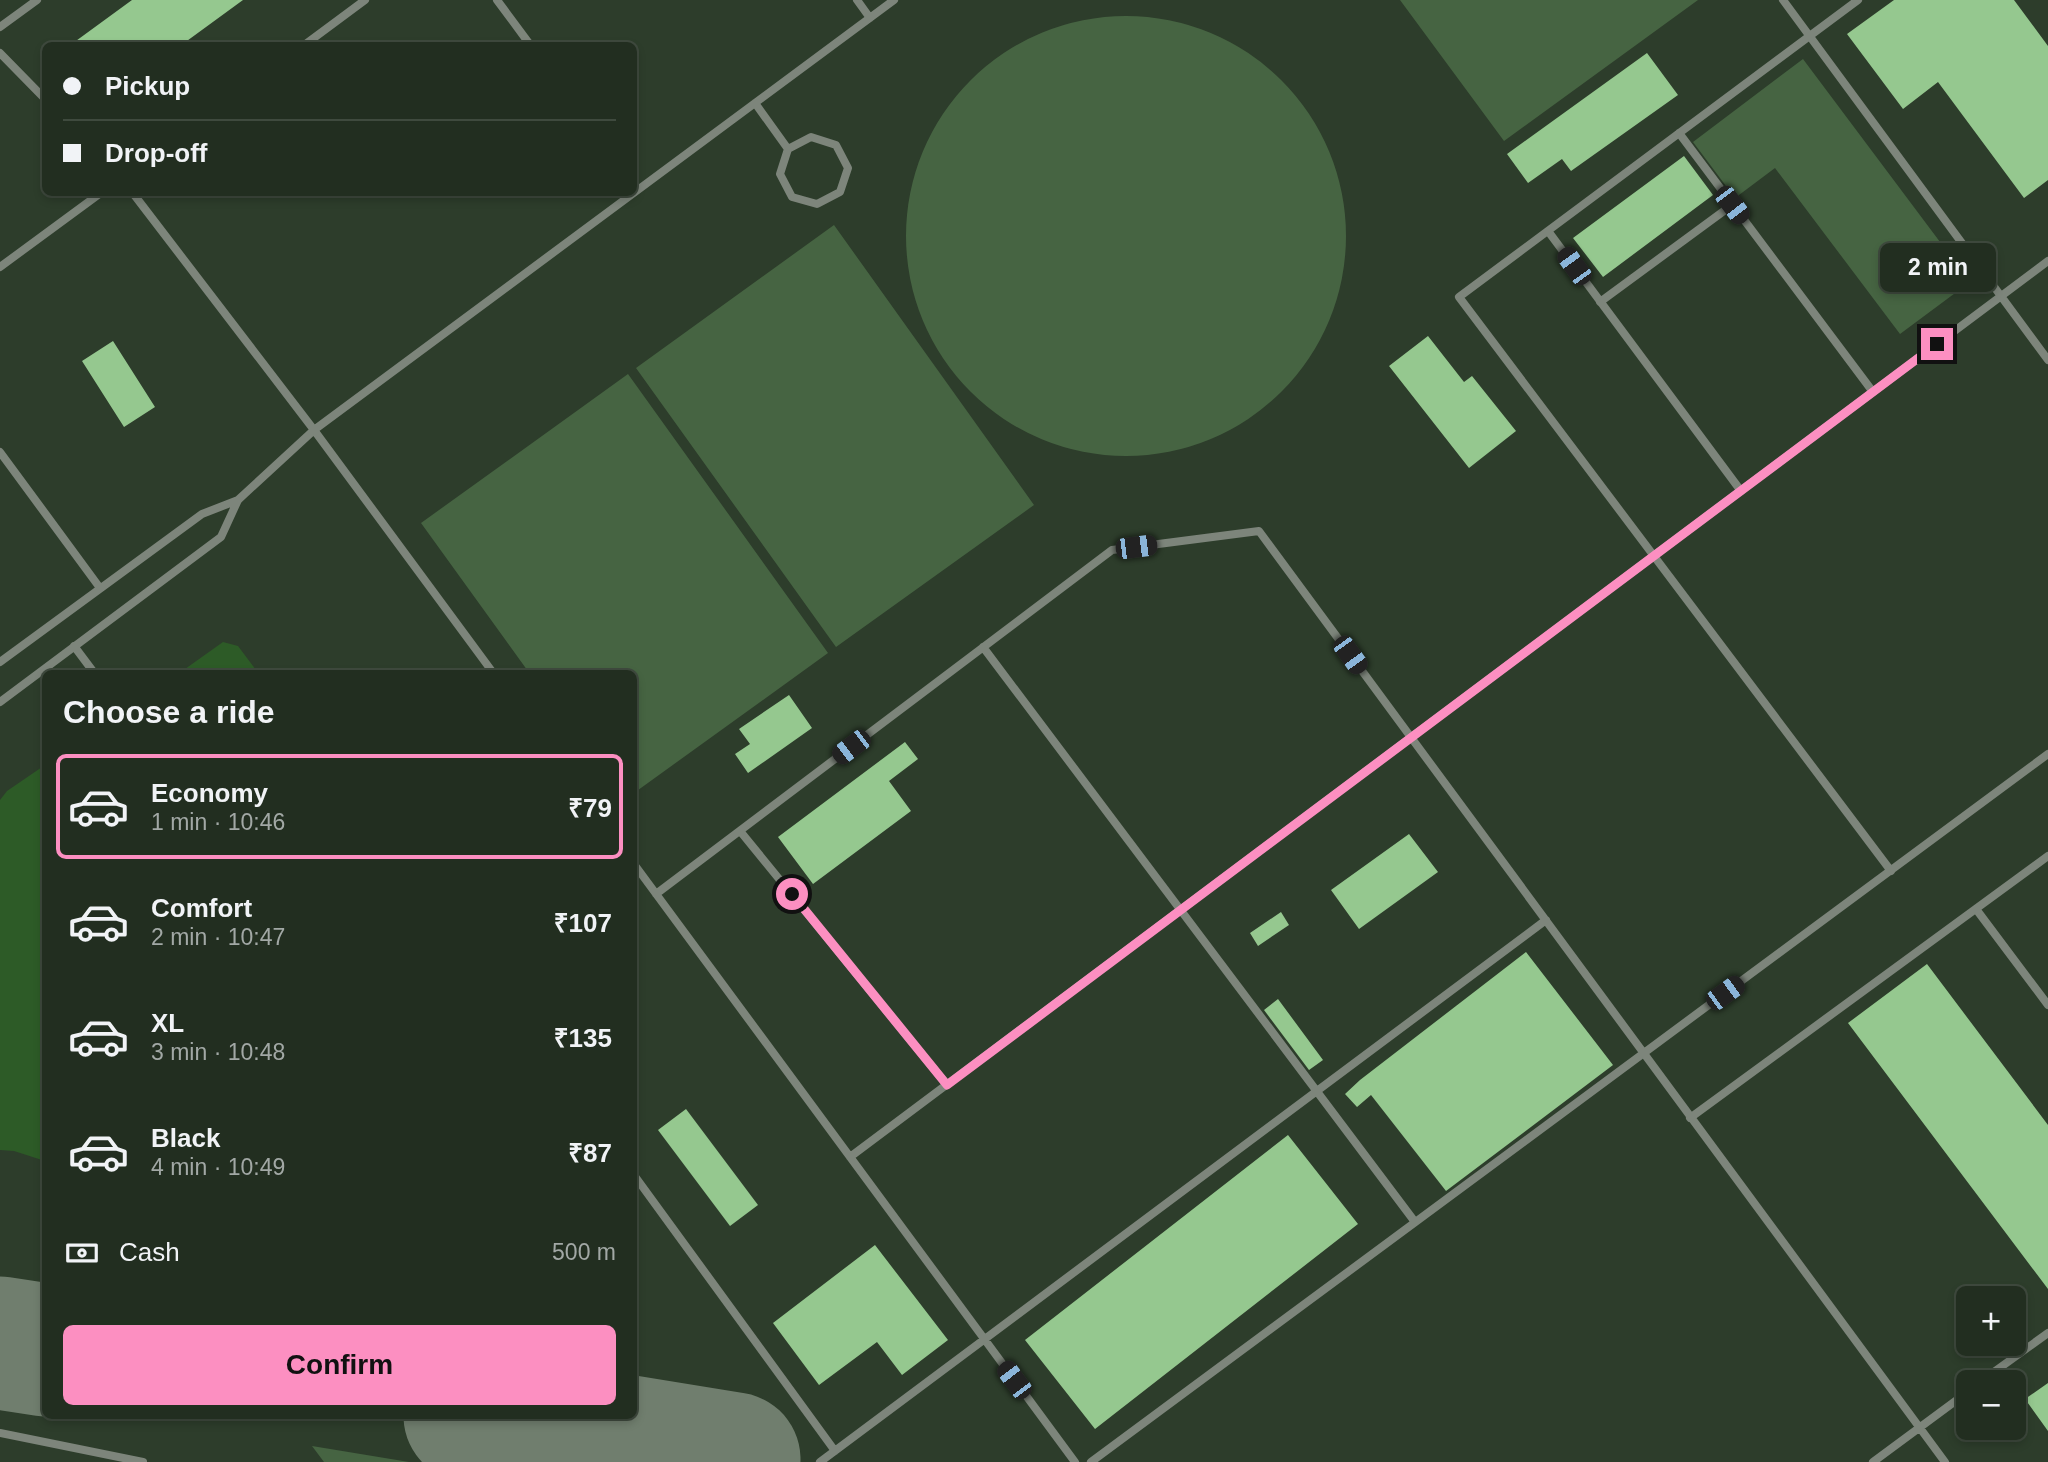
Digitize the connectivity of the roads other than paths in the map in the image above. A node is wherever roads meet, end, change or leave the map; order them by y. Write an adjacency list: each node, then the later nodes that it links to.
1 (37, 0): 9 (lane)
2 (365, 0): 11 (lane)
3 (497, 0): 12 (lane)
4 (857, 0): 8 (lane)
5 (894, 0): 8 (lane)
6 (1783, 0): 10 (lane)
7 (1858, 0): 10 (lane)
8 (870, 18): 15 (lane)
9 (0, 27)
10 (1809, 36): 16 (lane); 26 (lane)
11 (308, 42)
12 (528, 42)
13 (0, 53): 14 (lane)
14 (42, 96)
15 (755, 103): 17 (lane); 18 (lane)
16 (1679, 133): 22 (lane); 23 (lane)
17 (788, 149): 17 (lane)
18 (637, 186)
19 (97, 196): 25 (lane)
20 (135, 196): 30 (lane)
21 (623, 196): 30 (lane)
22 (1732, 205): 27 (lane); 29 (lane)
23 (1548, 231): 27 (lane); 34 (lane)
24 (2048, 261): 26 (lane)
25 (0, 267)
26 (2001, 296): 28 (lane); 29 (lane)
27 (1600, 302): 32 (lane)
28 (2048, 360)
29 (1873, 392): 32 (lane)
30 (314, 430): 33 (lane); 42 (lane)
31 (0, 453): 35 (lane)
32 (1741, 491): 34 (lane)
33 (238, 500): 35 (lane); 36 (lane)
34 (1654, 556): 44 (lane); 49 (lane)
35 (100, 588): 38 (lane)
36 (74, 646): 39 (lane); 41 (lane)
37 (983, 648): 44 (lane); 46 (lane); 52 (lane)
38 (0, 662)
39 (42, 670)
40 (42, 670): 43 (lane)
41 (92, 670)
42 (491, 670)
43 (0, 702)
44 (1411, 737): 52 (lane); 53 (lane)
45 (2048, 754): 49 (lane)
46 (740, 831): 50 (lane); 56 (lane)
47 (2048, 856): 51 (lane)
48 (637, 868): 50 (lane)
49 (1891, 871): 55 (lane)
50 (656, 894): 59 (lane)
51 (1976, 909): 54 (lane); 58 (lane)
52 (1181, 910): 56 (lane); 57 (lane)
53 (1546, 920): 55 (lane); 57 (lane)
54 (2048, 1005)
55 (1643, 1054): 58 (lane); 61 (lane)
56 (947, 1085): 59 (lane)
57 (1317, 1091): 61 (lane); 63 (lane)
58 (1690, 1118): 66 (lane)
59 (850, 1157): 63 (lane)
60 (637, 1179): 68 (lane)
61 (1415, 1222): 72 (lane)
62 (2048, 1332): 64 (lane)
63 (984, 1340): 68 (lane); 71 (lane)
64 (1996, 1370)
65 (1956, 1401): 66 (lane)
66 (1920, 1427): 73 (lane); 74 (lane)
67 (0, 1433): 69 (lane)
68 (835, 1451): 70 (lane)
69 (143, 1462)
70 (820, 1462)
71 (1075, 1462)
72 (1091, 1462)
73 (1873, 1462)
74 (1945, 1462)

